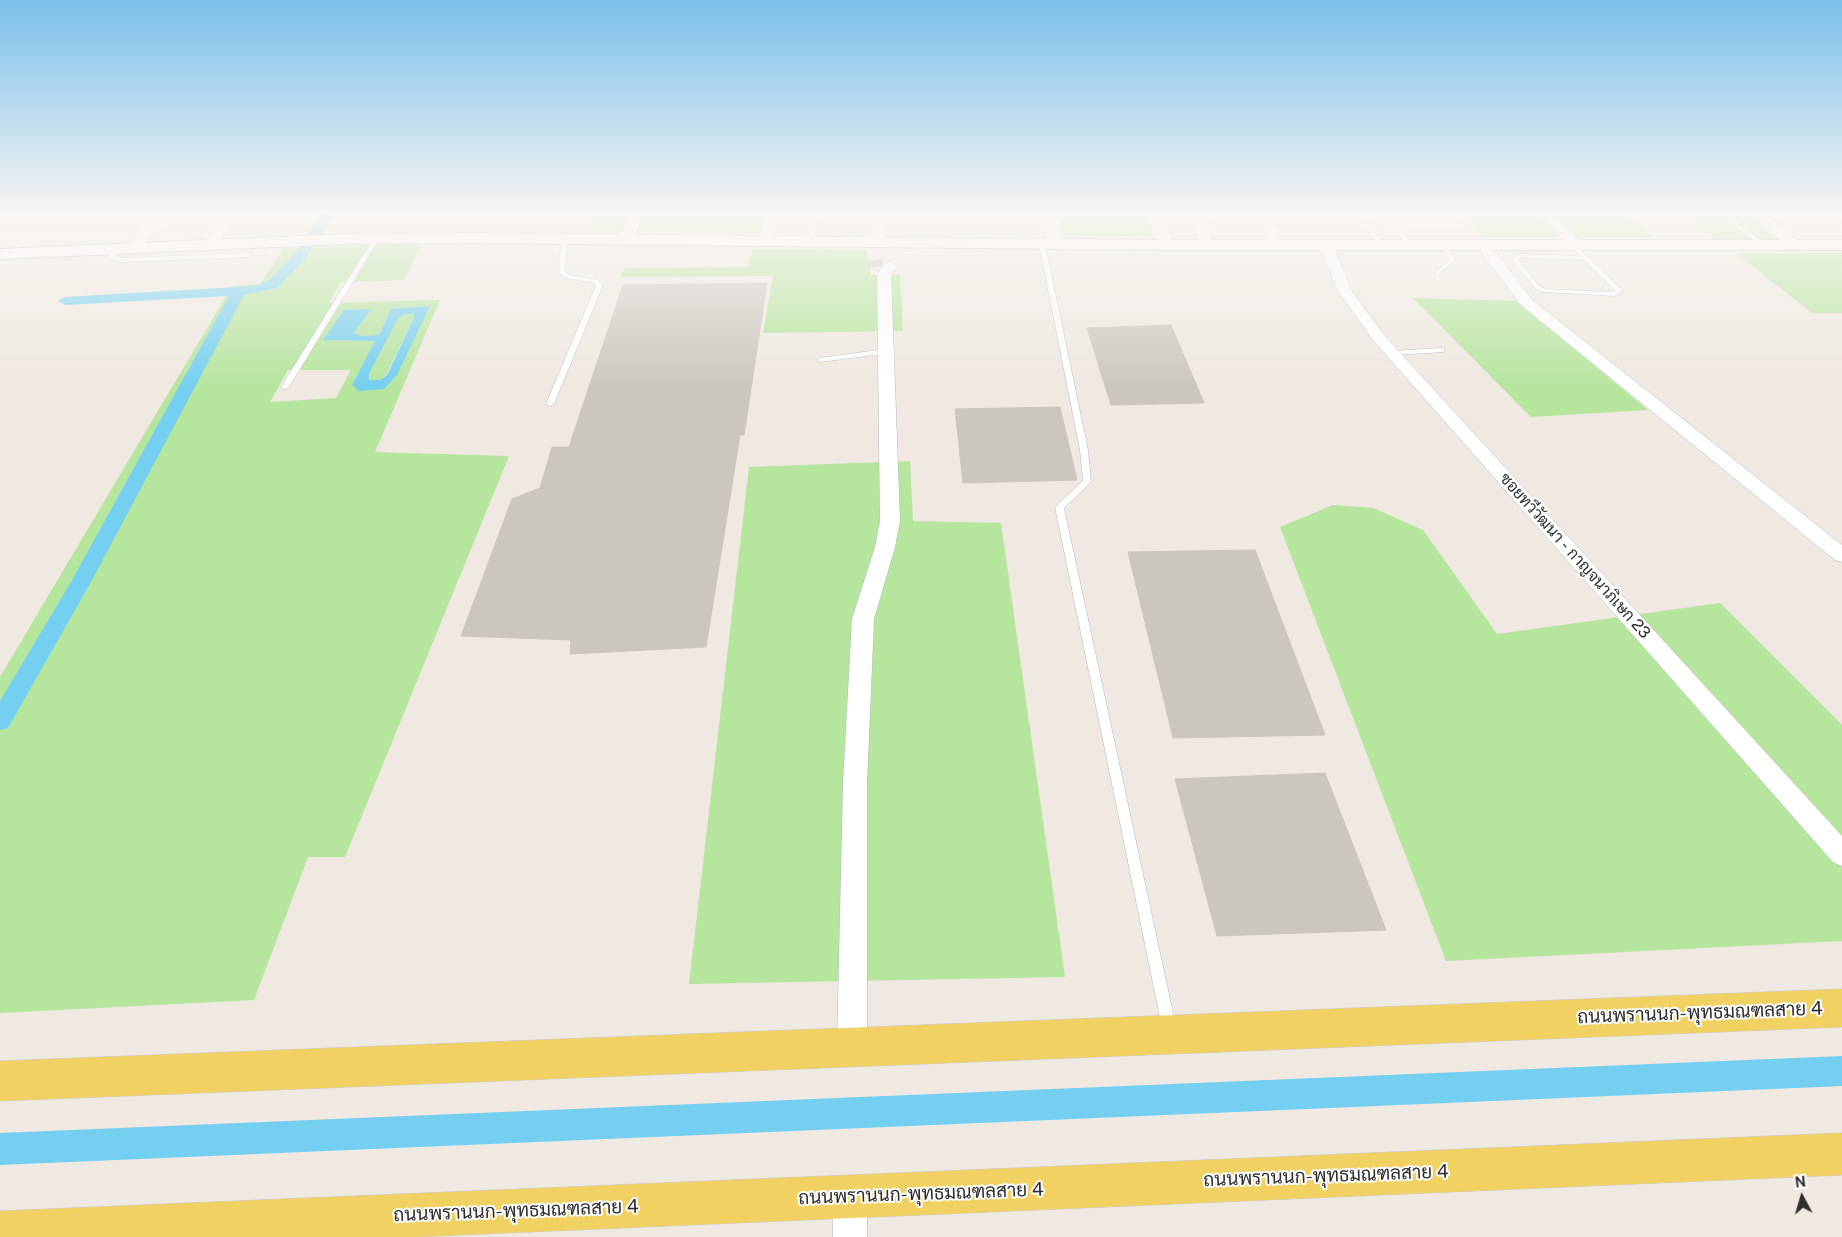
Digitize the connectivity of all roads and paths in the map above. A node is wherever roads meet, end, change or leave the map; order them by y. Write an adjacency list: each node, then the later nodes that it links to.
1 (355, 273): 13 (lane)
2 (562, 273): 14 (lane)
3 (883, 273): 10 (street)
4 (1053, 273): 18 (lane)
5 (1338, 273): 11 (street, ซอยทวีวัฒนา - กาญจนาภิเษก 23)
6 (1504, 273): 15 (street)
7 (1526, 273): 8 (lane)
8 (1601, 273)
9 (1441, 350): 11 (lane)
10 (886, 352): 12 (lane); 19 (street)
11 (1394, 353): 16 (street, ซอยทวีวัฒนา - กาญจนาภิเษก 23)
12 (820, 360)
13 (285, 387)
14 (550, 404)
15 (1842, 555)
16 (1842, 854)
17 (1842, 1008): 18 (main road, ถนนพรานนก-พุทธมณฑลสาย 4)
18 (1170, 1034): 19 (main road, ถนนพรานนก-พุทธมณฑลสาย 4)
19 (852, 1047): 20 (main road, ถนนพรานนก-พุทธมณฑลสาย 4)
20 (0, 1081)
21 (1842, 1154): 22 (main road, ถนนพรานนก-พุทธมณฑลสาย 4)
22 (850, 1217): 23 (main road, ถนนพรานนก-พุทธมณฑลสาย 4)
23 (0, 1233)

